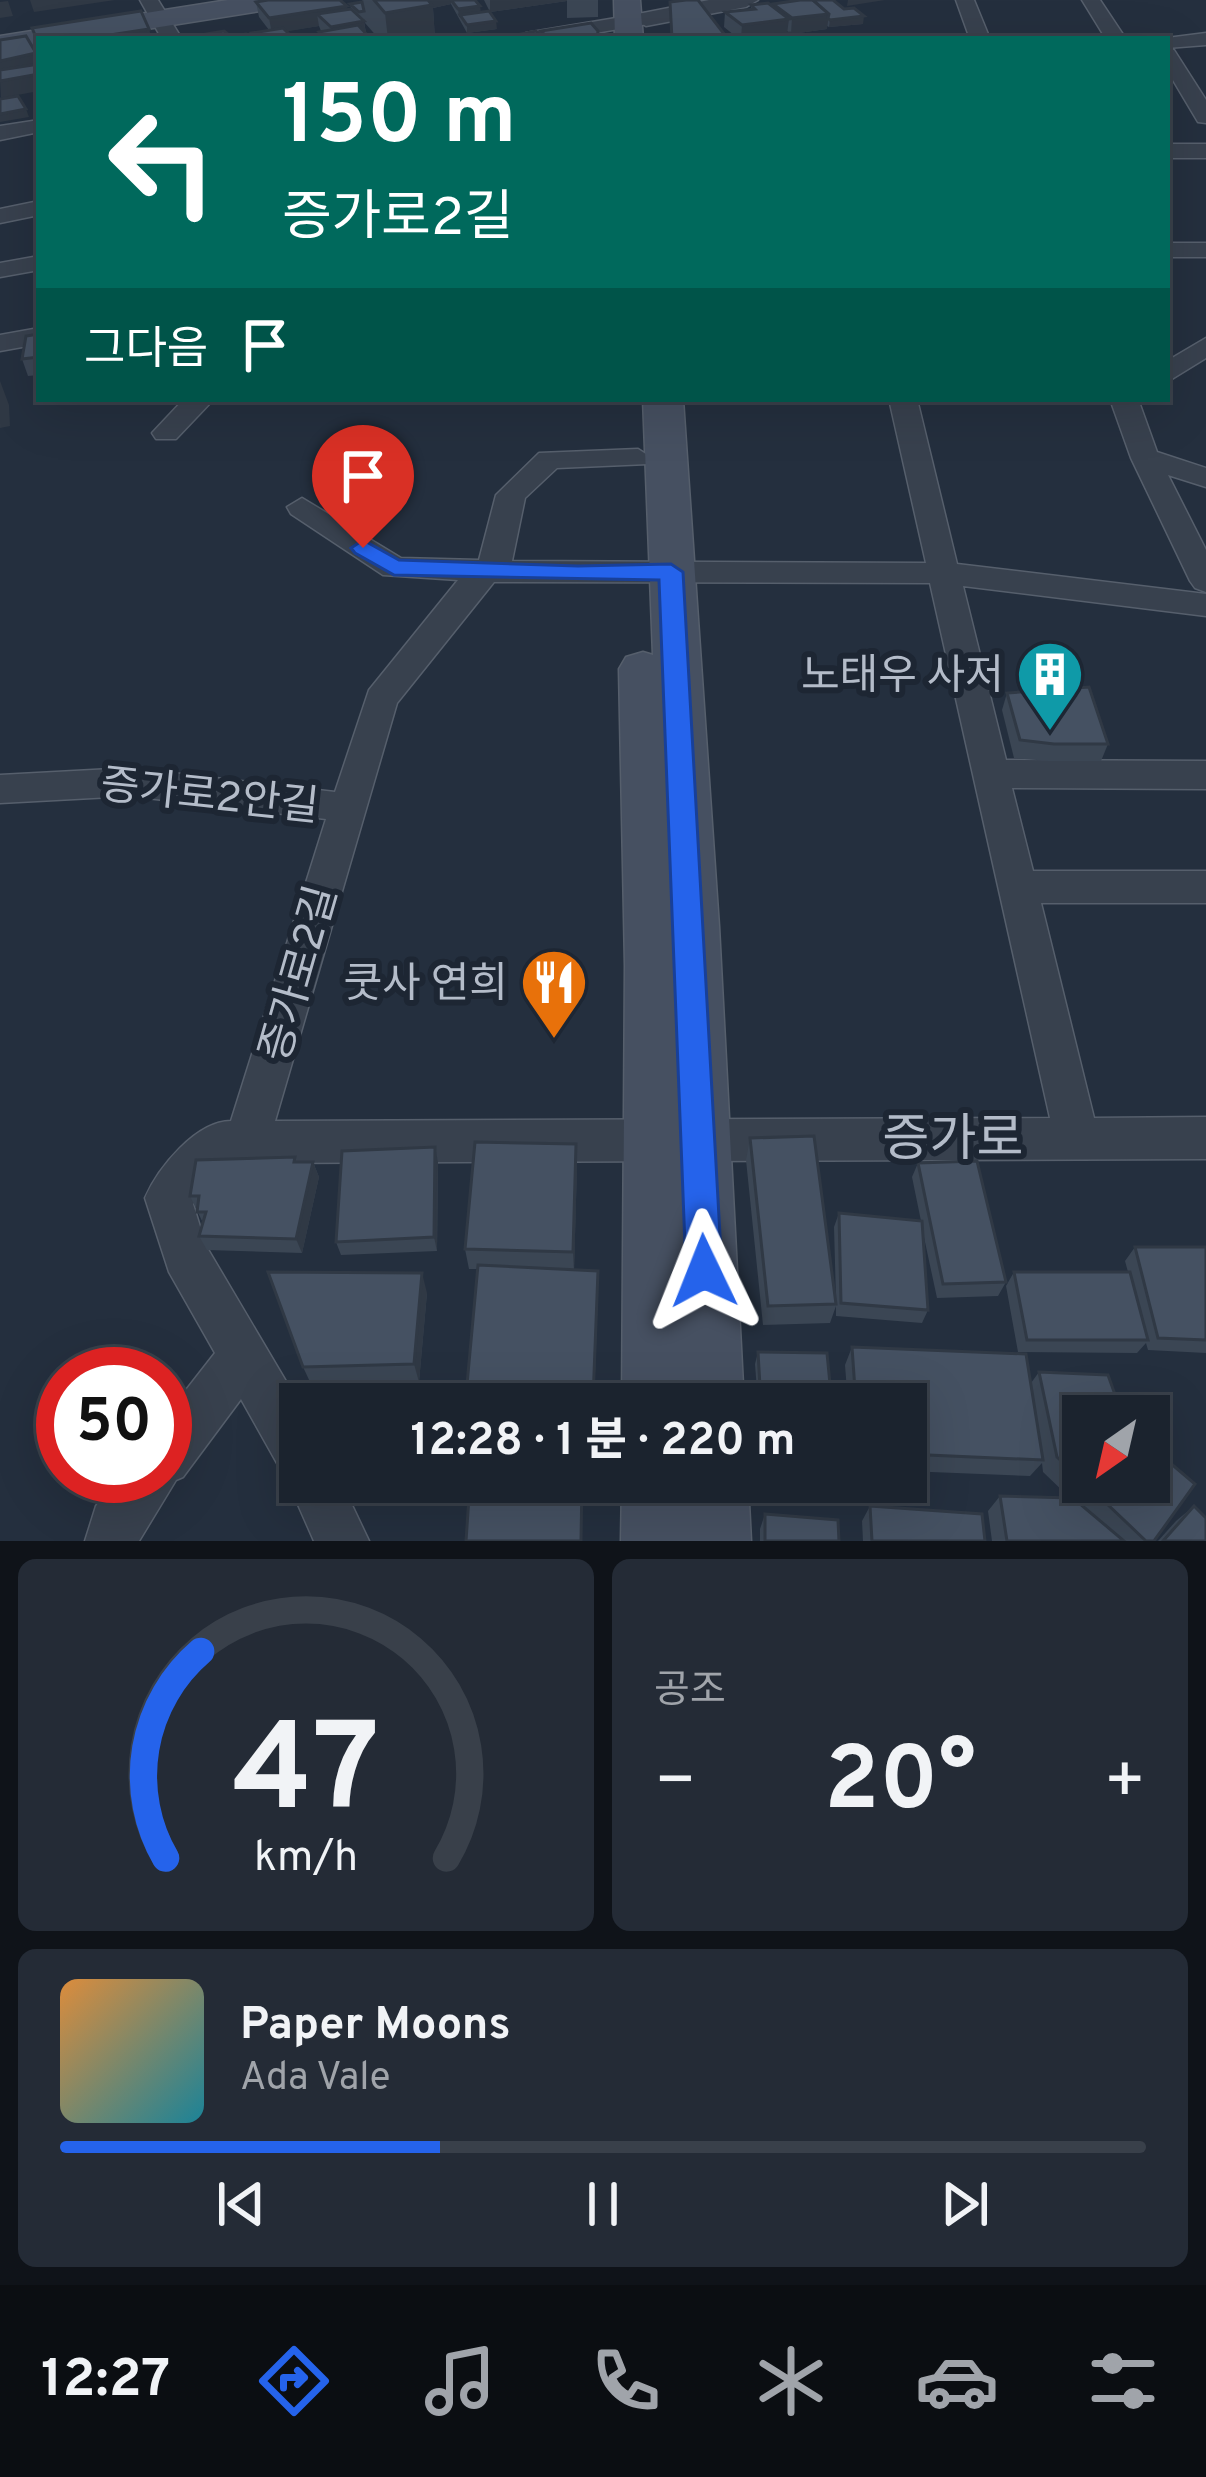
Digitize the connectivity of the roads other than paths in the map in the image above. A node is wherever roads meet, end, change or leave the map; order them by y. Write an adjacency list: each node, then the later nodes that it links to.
1 (208, 0): 6 (main road)
2 (279, 0): 6 (main road)
3 (746, 0): 7 (street)
4 (965, 0): 11 (street)
5 (1091, 0): 12 (street)
6 (159, 16): 8 (main road); 9 (main road)
7 (637, 20): 10 (street)
8 (0, 33)
9 (45, 36)
10 (544, 36)
11 (979, 36)
12 (1114, 36)
13 (36, 38): 16 (main road)
14 (1206, 39): 15 (street)
15 (1170, 42)
16 (0, 44)
17 (1170, 59): 18 (street)
18 (1206, 117)
19 (36, 127): 20 (street)
20 (0, 133)
21 (1170, 151): 22 (street)
22 (1206, 151)
23 (36, 209): 24 (street)
24 (0, 216)
25 (1170, 250): 26 (street)
26 (1206, 250)
27 (36, 263): 28 (street)
28 (0, 270)
29 (36, 337): 30 (street)
30 (0, 343)
31 (1206, 346): 32 (street)
32 (1170, 372)
33 (197, 402): 38 (street)
34 (636, 402): 39 (main road)
35 (663, 402): 44 (main road)
36 (904, 402): 45 (street)
37 (1125, 402): 40 (street)
38 (166, 433)
39 (638, 458): 43 (street); 44 (main road)
40 (1145, 458): 41 (street); 46 (street)
41 (1206, 478)
42 (302, 507): 43 (street)
43 (488, 572): 44 (street); 51 (street, 증가로2길)
44 (655, 572): 45 (street); 55 (main road)
45 (944, 573): 47 (street); 48 (street)
46 (1206, 581)
47 (1206, 604)
48 (992, 774): 49 (street); 53 (street)
49 (1206, 775)
50 (0, 789): 51 (street, 증가로2안길)
51 (348, 808): 57 (street, 증가로2길)
52 (1206, 886): 53 (street)
53 (1018, 887): 54 (street)
54 (1076, 1136): 55 (street, 증가로); 56 (street, 증가로)
55 (678, 1137): 57 (street, 증가로); 59 (main road); 60 (main road)
56 (1206, 1138)
57 (247, 1142): 58 (street)
58 (244, 1353): 61 (street); 62 (street)
59 (660, 1383)
60 (706, 1383)
61 (279, 1416)
62 (192, 1423)
63 (132, 1503): 67 (street)
64 (324, 1503): 68 (street)
65 (659, 1503): 69 (main road)
66 (712, 1503): 70 (main road)
67 (112, 1541)
68 (342, 1541)
69 (659, 1541)
70 (713, 1541)

